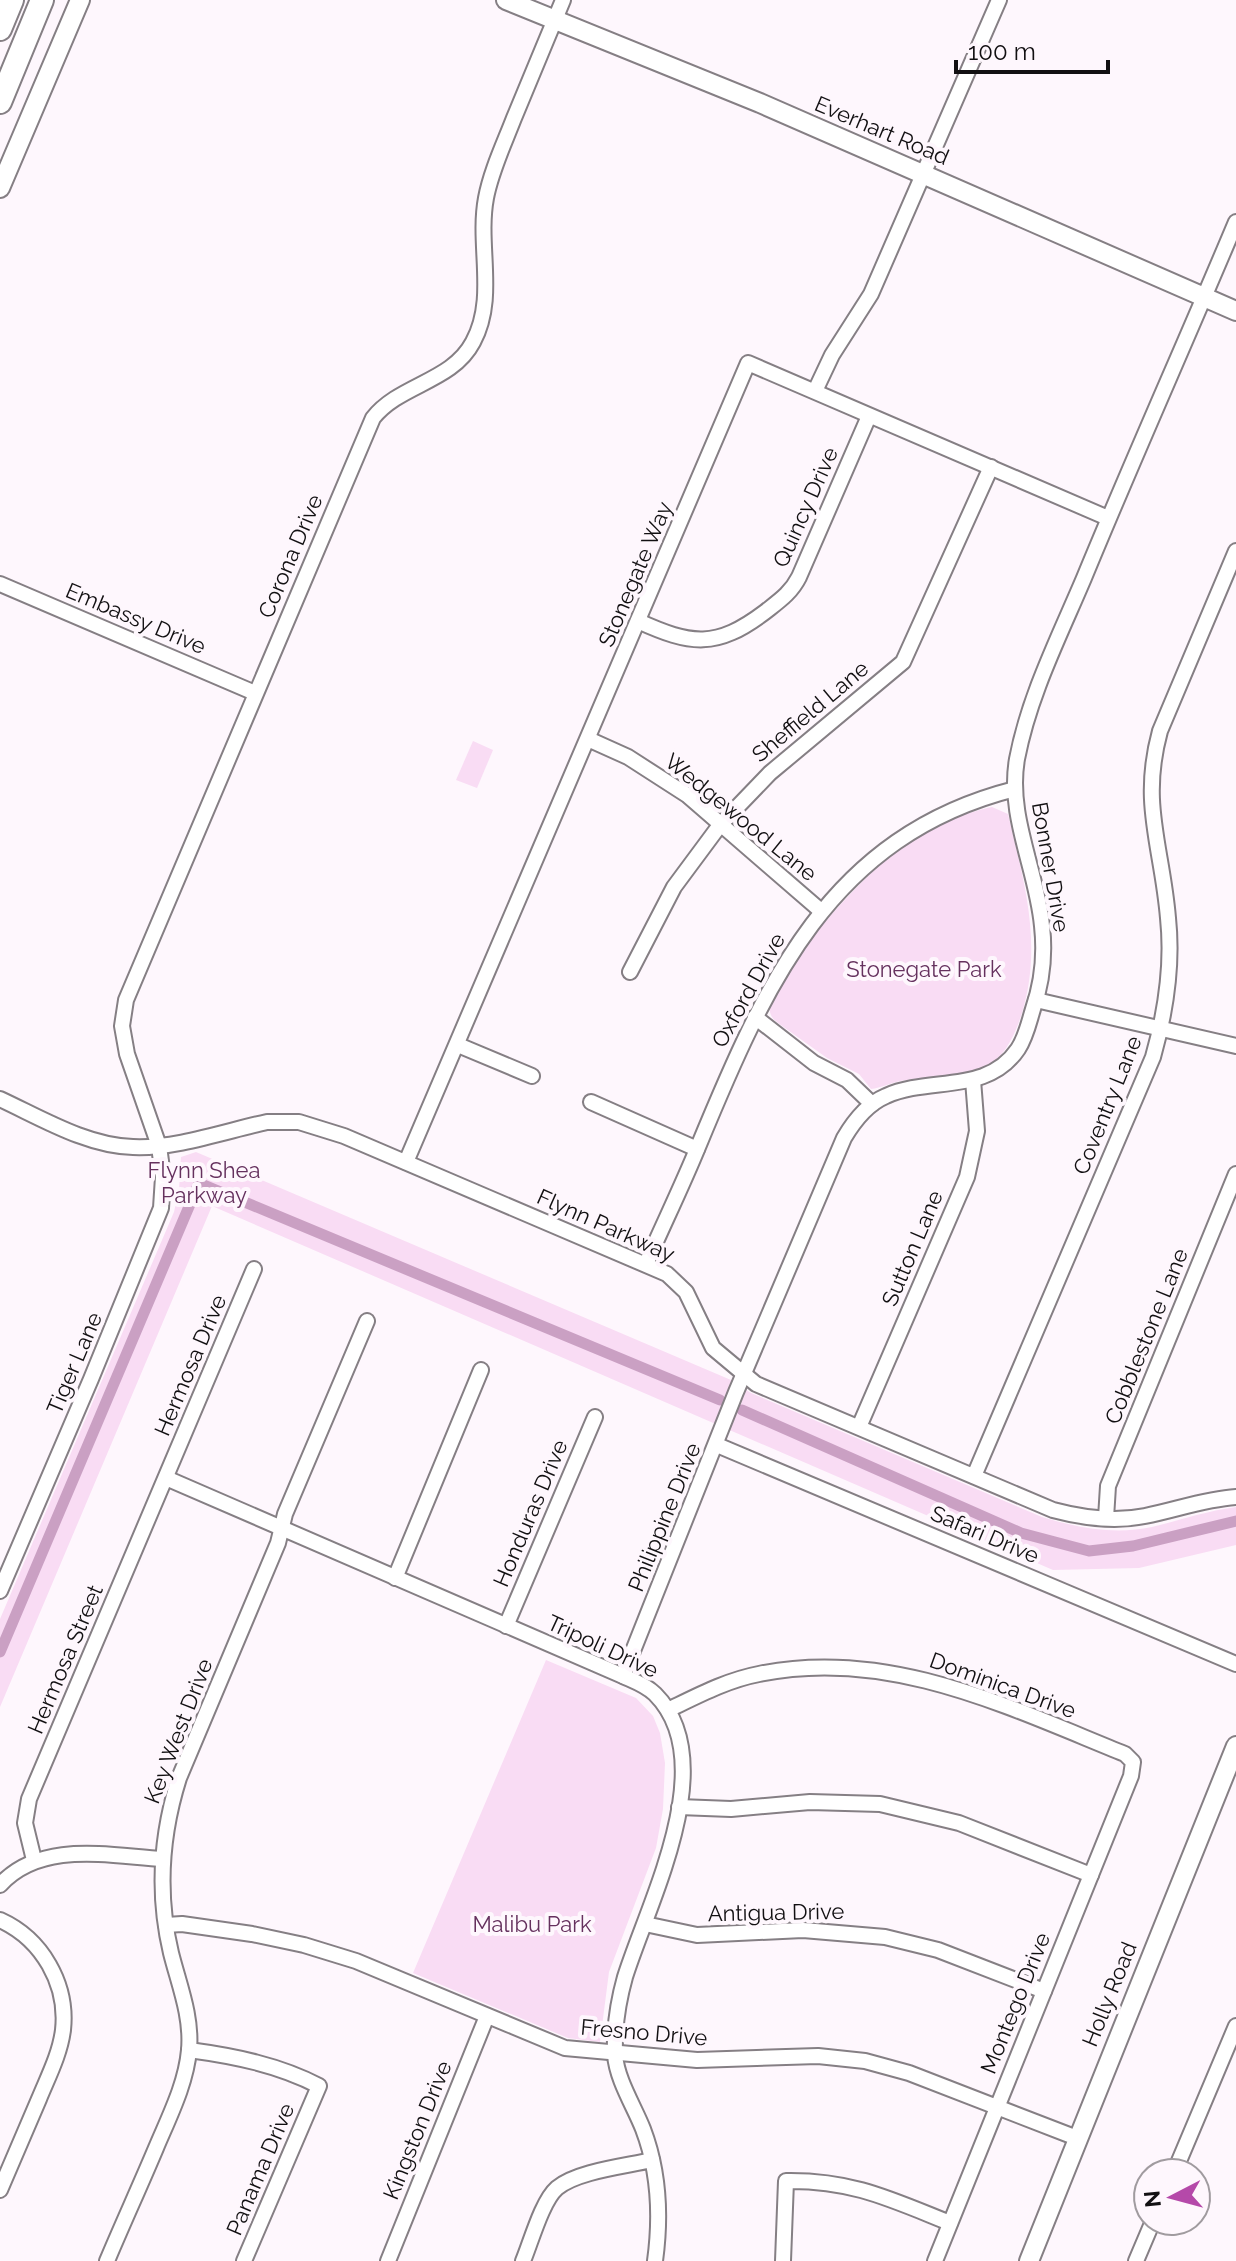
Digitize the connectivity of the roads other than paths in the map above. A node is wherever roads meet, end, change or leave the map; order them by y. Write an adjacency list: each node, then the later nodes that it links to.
1 (12, 0): 8 (highway)
2 (42, 0): 9 (highway)
3 (506, 0): 7 (main road, Everhart Road)
4 (563, 0): 7 (street, Corona Drive)
5 (999, 0): 10 (street)
6 (77, 5): 11 (main road)
7 (554, 21): 10 (main road, Everhart Road); 22 (street, Corona Drive)
8 (0, 29)
9 (0, 102)
10 (925, 175): 13 (main road, Everhart Road); 15 (street)
11 (0, 188)
12 (1236, 222): 13 (street, Bonner Drive)
13 (1205, 297): 14 (main road, Everhart Road); 18 (street, Bonner Drive)
14 (1236, 311)
15 (815, 391): 16 (street, Stonegate Way); 21 (street, Stonegate Way)
16 (869, 416): 17 (street, Stonegate Way); 21 (street, Quincy Drive)
17 (991, 467): 18 (street, Stonegate Way); 25 (street, Sheffield Lane)
18 (1108, 518): 24 (street, Bonner Drive)
19 (1236, 551): 30 (street, Coventry Lane)
20 (0, 584): 22 (street, Embassy Drive)
21 (638, 621): 23 (street, Stonegate Way)
22 (255, 693): 38 (street, Corona Drive)
23 (588, 739): 25 (street, Wedgewood Lane); 31 (street, Stonegate Way)
24 (1015, 789): 26 (street, Oxford Drive); 28 (street, Bonner Drive)
25 (720, 825): 26 (street, Wedgewood Lane); 27 (street, Sheffield Lane)
26 (821, 911): 29 (street, Oxford Drive)
27 (630, 972)
28 (1036, 1000): 30 (street); 34 (street, Bonner Drive)
29 (755, 1017): 37 (street); 39 (street, Oxford Drive)
30 (1161, 1028): 32 (street); 50 (street, Coventry Lane)
31 (458, 1045): 33 (street); 40 (street, Stonegate Way)
32 (1236, 1046)
33 (532, 1076)
34 (973, 1080): 37 (street, Bonner Drive); 48 (street, Sutton Lane)
35 (0, 1099): 38 (street, Flynn Parkway)
36 (591, 1102): 39 (street)
37 (872, 1104): 46 (street, Bonner Drive)
38 (159, 1146): 40 (street, Flynn Parkway); 56 (street, Tiger Lane)
39 (697, 1149): 42 (street, Oxford Drive)
40 (406, 1162): 42 (street, Flynn Parkway)
41 (1236, 1174): 53 (street, Cobblestone Lane)
42 (646, 1264): 46 (street, Flynn Parkway)
43 (254, 1269): 51 (street, Hermosa Drive)
44 (367, 1321): 54 (street, Key West Drive)
45 (481, 1370): 55 (street)
46 (744, 1374): 48 (street, Flynn Parkway); 49 (street, Philippine Drive)
47 (595, 1417): 57 (street, Honduras Drive)
48 (859, 1427): 50 (street, Flynn Parkway)
49 (717, 1445): 58 (street, Safari Drive); 59 (street, Philippine Drive)
50 (974, 1476): 53 (street, Flynn Parkway)
51 (166, 1478): 54 (street, Tripoli Drive); 65 (street, Hermosa Street)
52 (1236, 1497): 53 (street, Flynn Parkway)
53 (1106, 1518)
54 (281, 1529): 55 (street, Tripoli Drive); 64 (street, Key West Drive)
55 (395, 1578): 57 (street, Tripoli Drive)
56 (0, 1591)
57 (506, 1626): 59 (street, Tripoli Drive)
58 (1236, 1664)
59 (623, 1676): 60 (street, Tripoli Drive)
60 (668, 1710): 62 (street, Dominica Drive); 63 (street, Tripoli Drive)
61 (1236, 1746): 77 (main road, Holly Road)
62 (1133, 1762): 66 (street, Montego Drive)
63 (679, 1807): 66 (street); 69 (street, Tripoli Drive)
64 (163, 1859): 65 (street); 70 (street, Key West Drive)
65 (34, 1860): 67 (street)
66 (1091, 1875): 71 (street, Montego Drive)
67 (0, 1885)
68 (0, 1920): 80 (street)
69 (645, 1924): 71 (street, Antigua Drive); 75 (street, Tripoli Drive)
70 (166, 1925): 72 (street, Fresno Drive); 74 (street, Key West Drive)
71 (1044, 1991): 76 (street, Montego Drive)
72 (487, 2016): 75 (street, Fresno Drive); 85 (street, Kingston Drive)
73 (1236, 2026): 78 (street)
74 (189, 2050): 83 (street, Key West Drive); 84 (street, Panama Drive)
75 (615, 2054): 76 (street, Fresno Drive); 79 (street, Tripoli Drive)
76 (997, 2107): 77 (street, Fresno Drive); 81 (street, Montego Drive)
77 (1077, 2138): 90 (main road, Holly Road)
78 (1181, 2157)
79 (652, 2160): 86 (street); 87 (street, Tripoli Drive)
80 (0, 2190)
81 (950, 2223): 88 (street); 89 (street, Montego Drive)
82 (1146, 2237): 91 (street)
83 (107, 2261)
84 (244, 2261)
85 (388, 2261)
86 (523, 2261)
87 (655, 2261)
88 (783, 2261)
89 (935, 2261)
90 (1029, 2261)
91 (1136, 2261)

